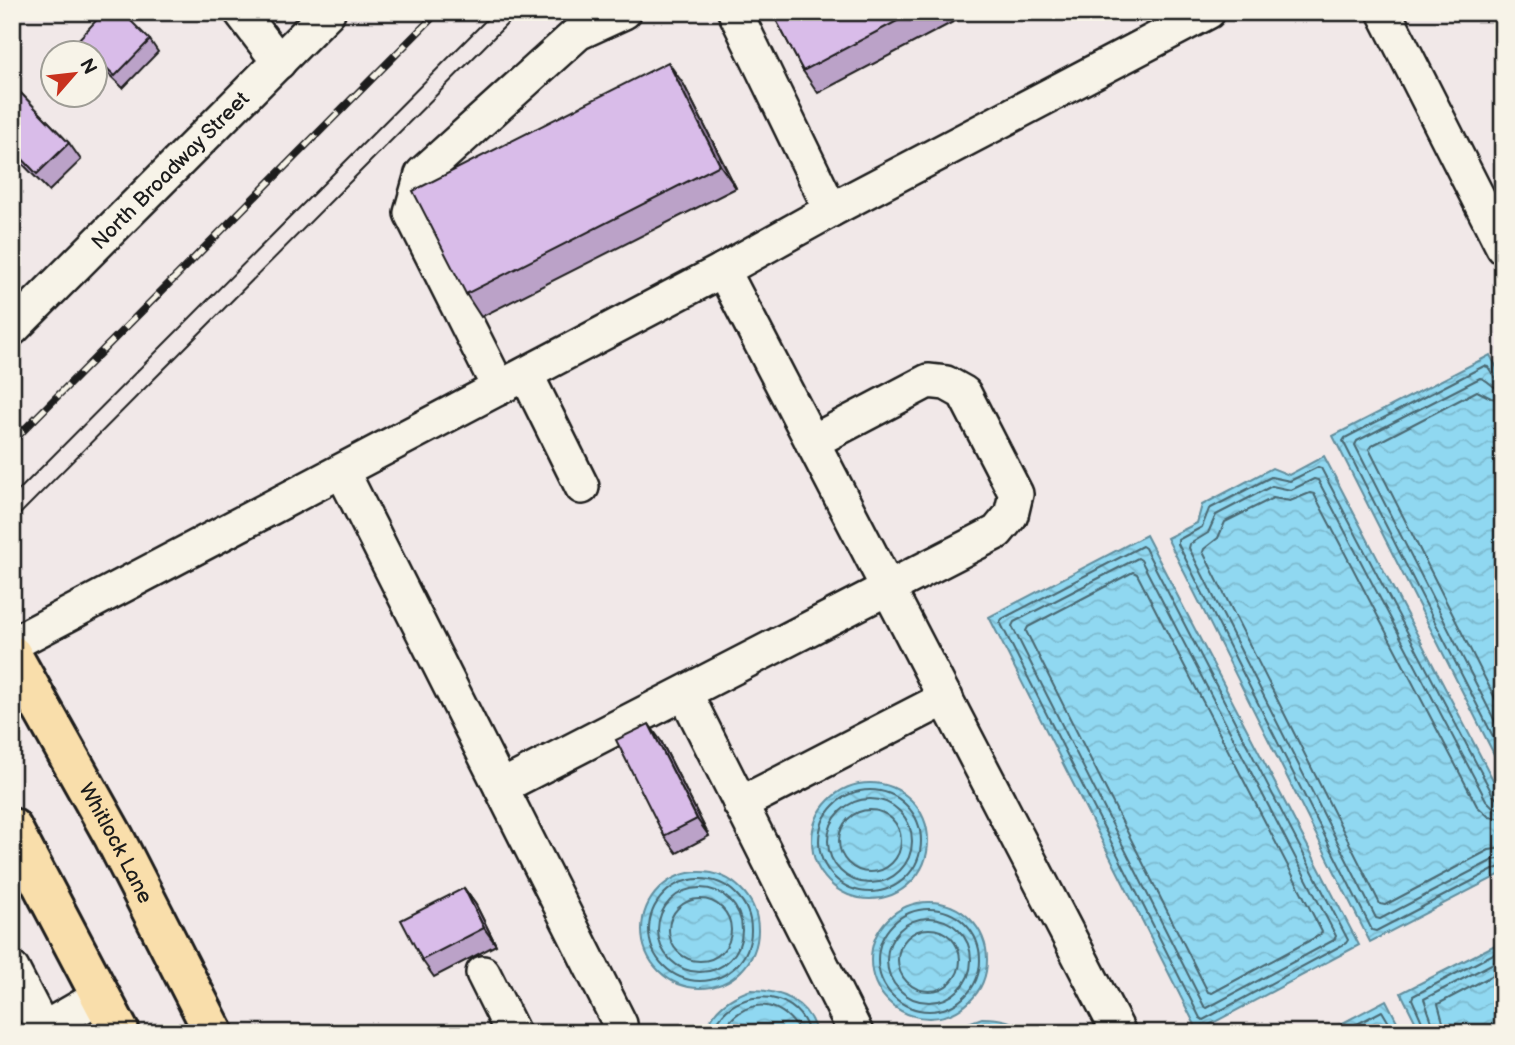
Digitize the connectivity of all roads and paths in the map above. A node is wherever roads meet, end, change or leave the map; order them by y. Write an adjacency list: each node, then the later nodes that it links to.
1 (241, 12): 7 (street)
2 (328, 12): 7 (street, North Broadway Street)
3 (624, 12): 12 (street)
4 (735, 12): 8 (street)
5 (1208, 12): 8 (street)
6 (1384, 12): 9 (street)
7 (279, 62): 11 (street, North Broadway Street)
8 (831, 210): 10 (street)
9 (1503, 247)
10 (723, 270): 12 (street); 13 (street)
11 (12, 329)
12 (512, 381): 14 (street); 15 (street)
13 (812, 442): 16 (street); 16 (street)
14 (342, 471): 17 (street); 21 (street)
15 (582, 487)
16 (889, 588): 19 (street); 20 (street)
17 (12, 643)
18 (12, 655): 29 (main road, Whitlock Lane)
19 (685, 693): 21 (street); 22 (street)
20 (946, 698): 22 (street); 33 (street)
21 (502, 787): 31 (street)
22 (740, 804): 32 (street)
23 (12, 828): 26 (main road)
24 (12, 969): 27 (street)
25 (482, 973): 30 (street)
26 (100, 996): 27 (street); 28 (main road)
27 (44, 1031)
28 (120, 1033)
29 (214, 1033)
30 (513, 1033)
31 (621, 1033)
32 (856, 1033)
33 (1119, 1033)

